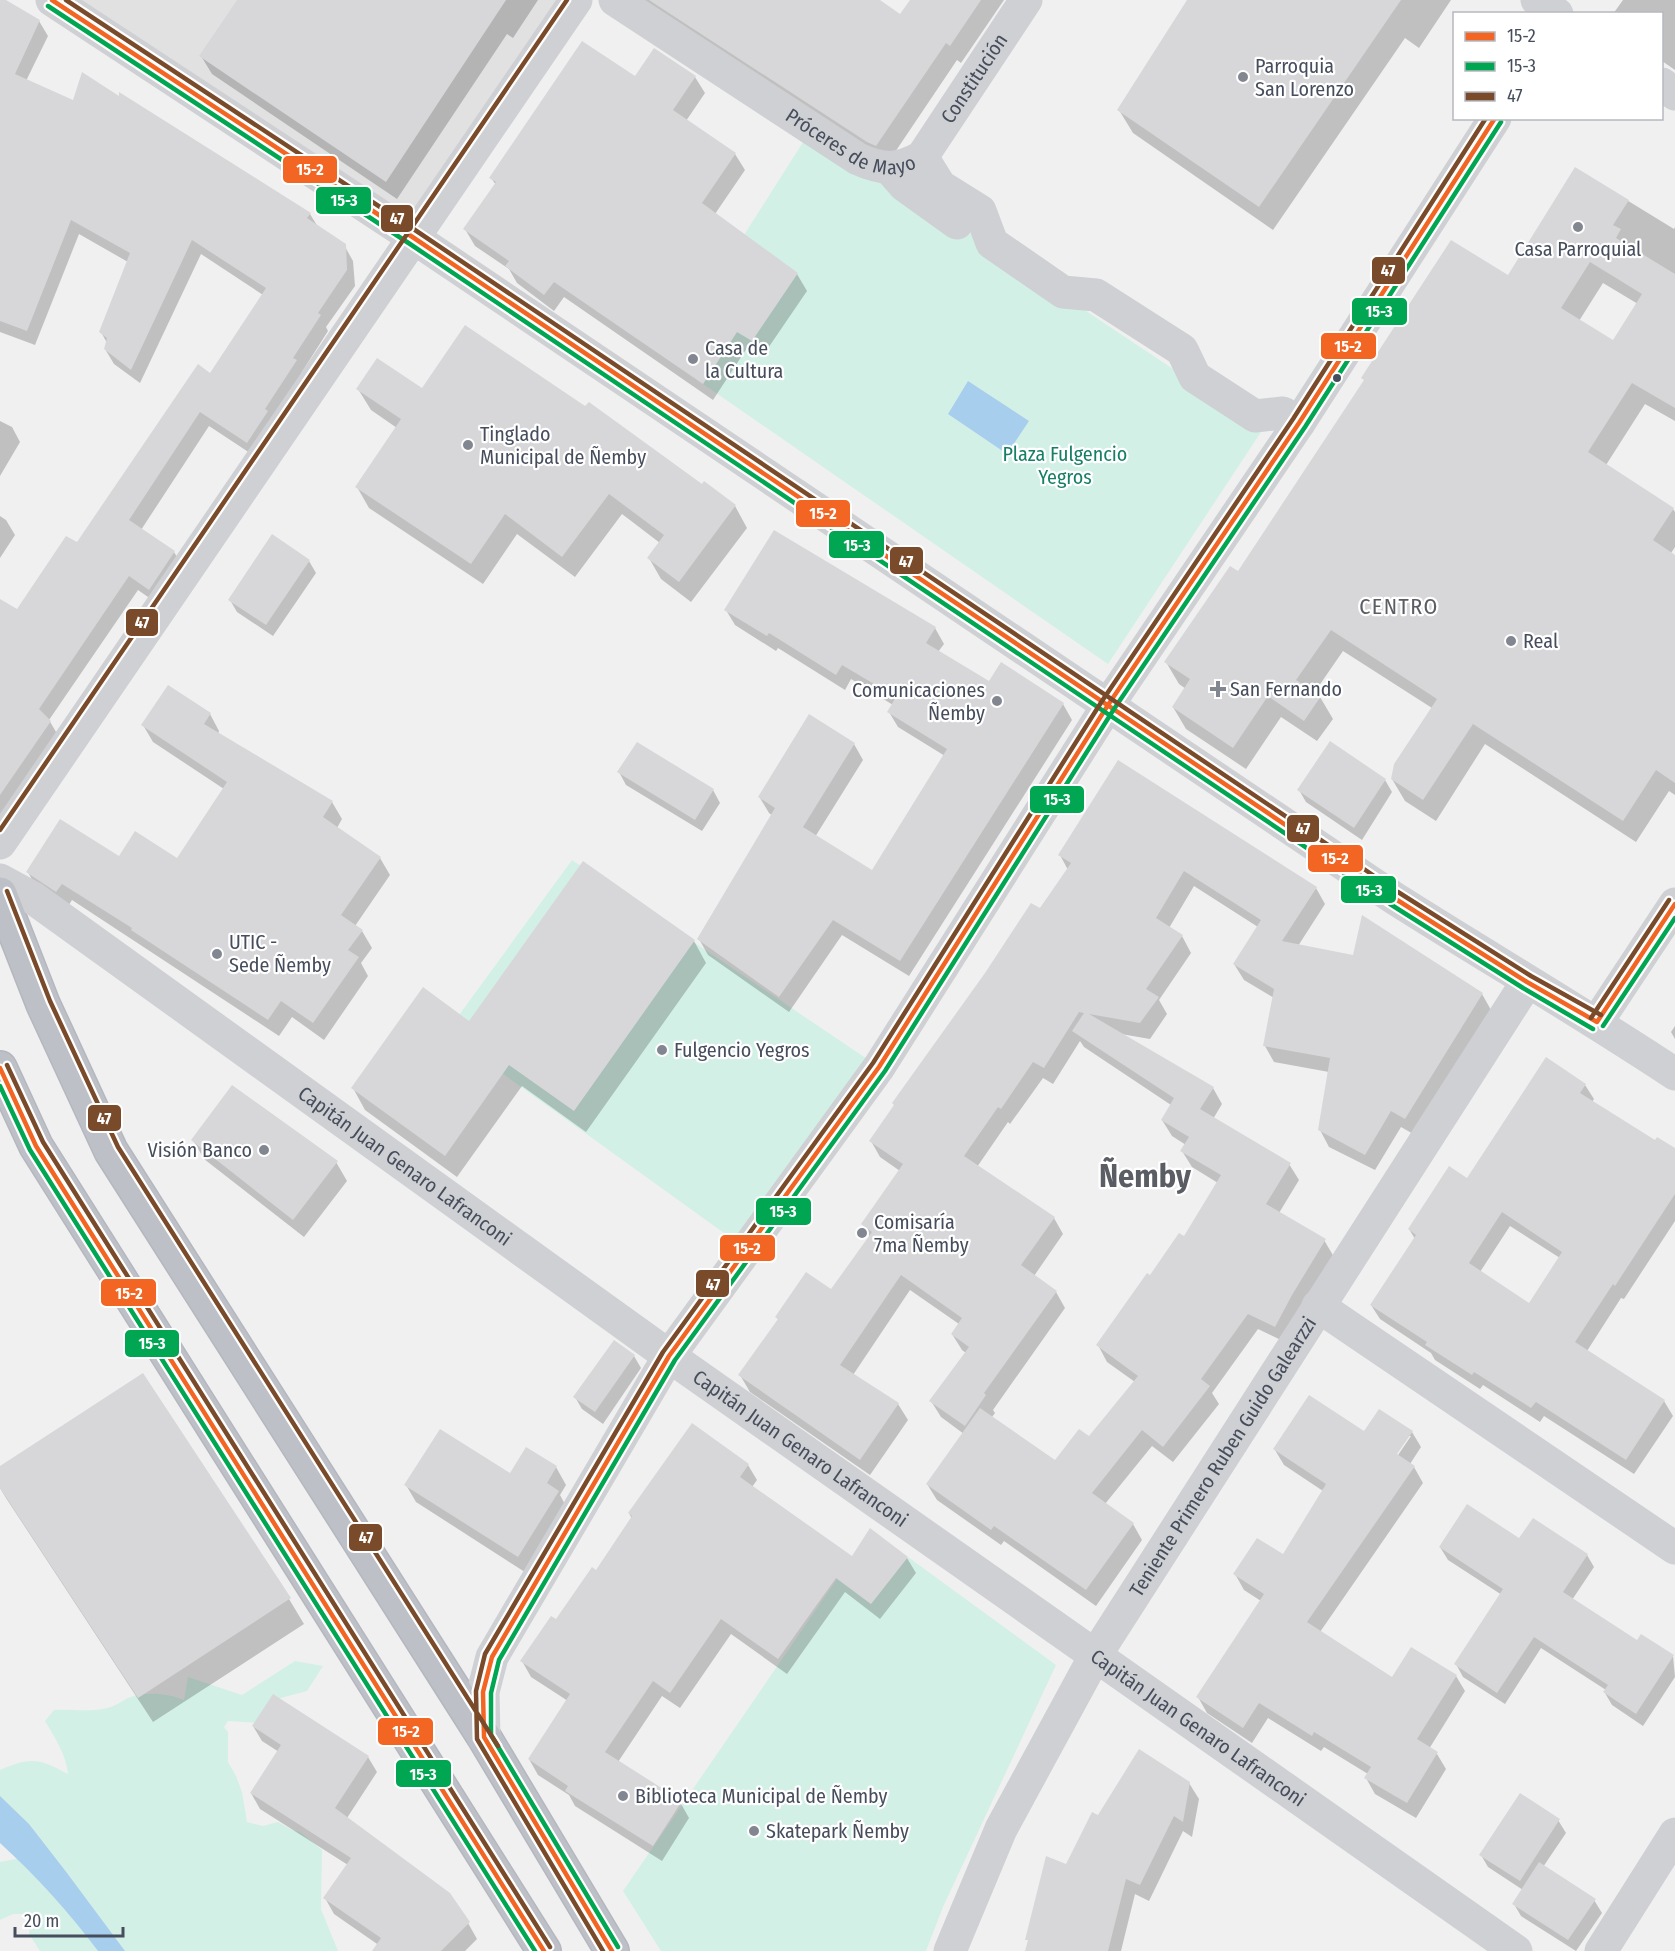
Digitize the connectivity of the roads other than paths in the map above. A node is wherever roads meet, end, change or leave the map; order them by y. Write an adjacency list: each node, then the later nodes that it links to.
1 (52, 0): 12 (street)
2 (576, 0): 12 (street)
3 (615, 0): 11 (street, Próceres de Mayo)
4 (1026, 0): 10 (street, Constitución)
5 (1537, 0): 6 (street)
6 (1554, 12)
7 (1663, 85): 8 (street)
8 (1675, 94)
9 (1494, 120): 13 (street)
10 (922, 158): 11 (street, Próceres de Mayo); 13 (street, Próceres de Mayo)
11 (890, 169): 13 (street)
12 (414, 238): 14 (street); 15 (street)
13 (1293, 431): 14 (street)
14 (1108, 705): 19 (street); 24 (street)
15 (0, 843)
16 (0, 880): 24 (street, Capitán Juan Genaro Lafranconi)
17 (0, 894): 27 (highway)
18 (1675, 904): 20 (street)
19 (1527, 982): 20 (street); 23 (street, Teniente Primero Ruben Guido Galearzzi)
20 (1597, 1022): 22 (street)
21 (0, 1068): 29 (highway)
22 (1675, 1074)
23 (1318, 1306): 25 (street); 26 (street, Teniente Primero Ruben Guido Galearzzi)
24 (669, 1356): 26 (street, Capitán Juan Genaro Lafranconi); 27 (street)
25 (1675, 1548)
26 (1095, 1656): 31 (street, Teniente Primero Ruben Guido Galearzzi); 32 (street, Capitán Juan Genaro Lafranconi)
27 (484, 1737): 30 (highway)
28 (1675, 1834): 33 (street)
29 (544, 1951)
30 (612, 1951)
31 (950, 1951)
32 (1516, 1951)
33 (1601, 1951)

